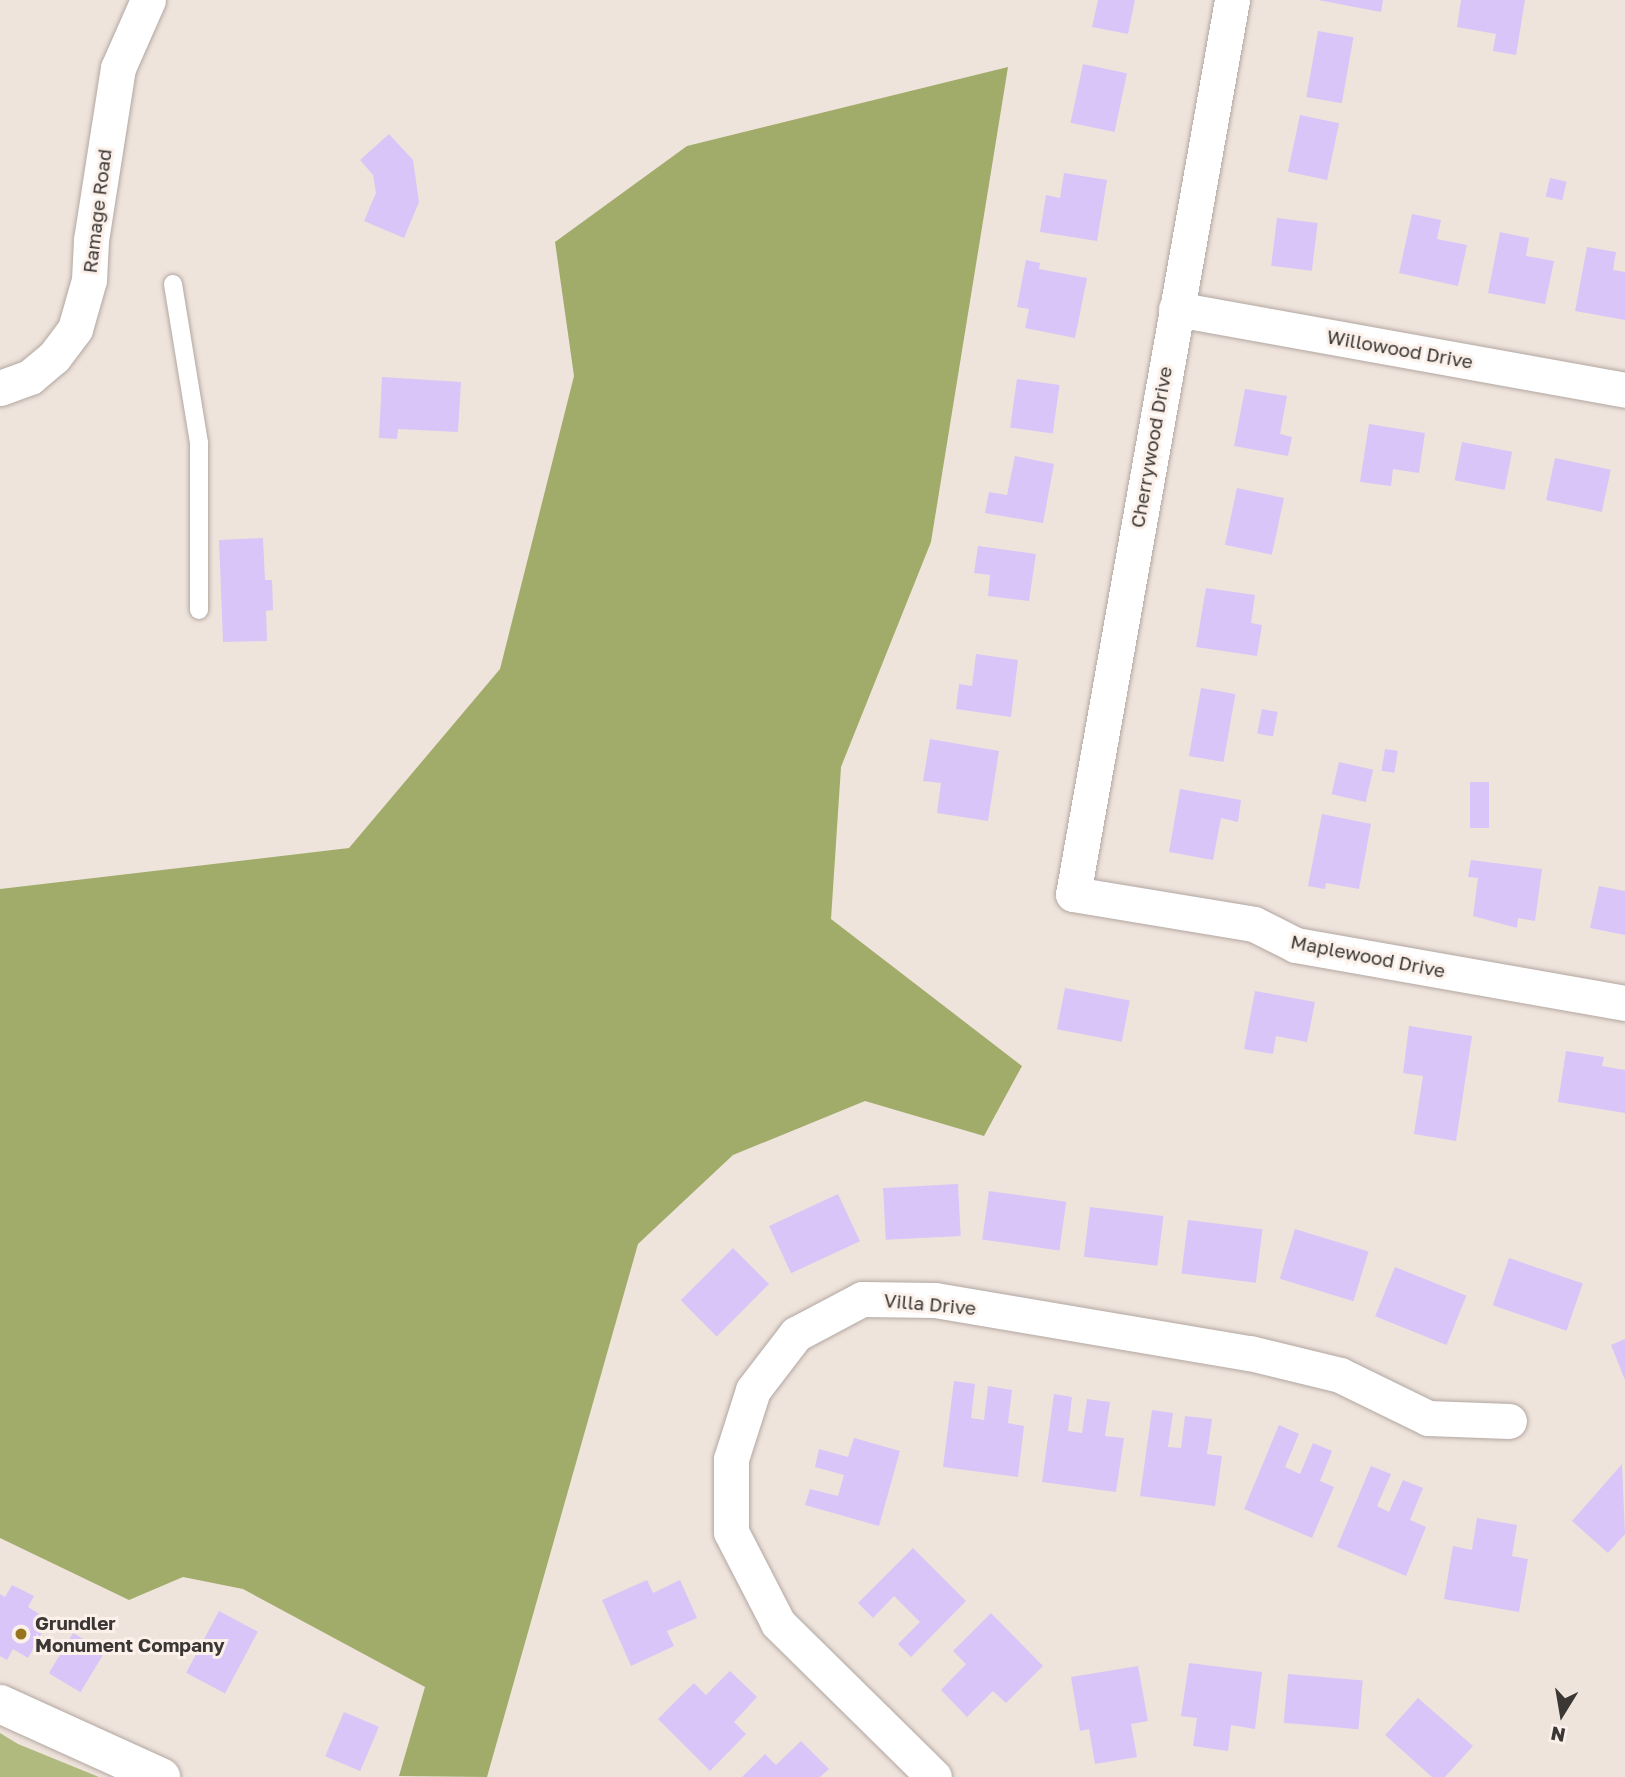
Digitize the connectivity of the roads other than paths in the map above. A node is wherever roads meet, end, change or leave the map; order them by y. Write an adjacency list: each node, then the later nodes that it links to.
1 (148, 0): 5 (street, Ramage Road)
2 (1232, 0): 4 (street, Cherrywood Drive)
3 (173, 284): 7 (lane)
4 (1176, 309): 6 (street, Willowood Drive); 8 (street, Cherrywood Drive)
5 (0, 388)
6 (1625, 390)
7 (199, 610)
8 (1073, 894): 9 (street, Maplewood Drive)
9 (1625, 1003)
10 (1509, 1421): 13 (street, Villa Drive)
11 (0, 1704): 12 (street)
12 (161, 1777)
13 (934, 1777)

